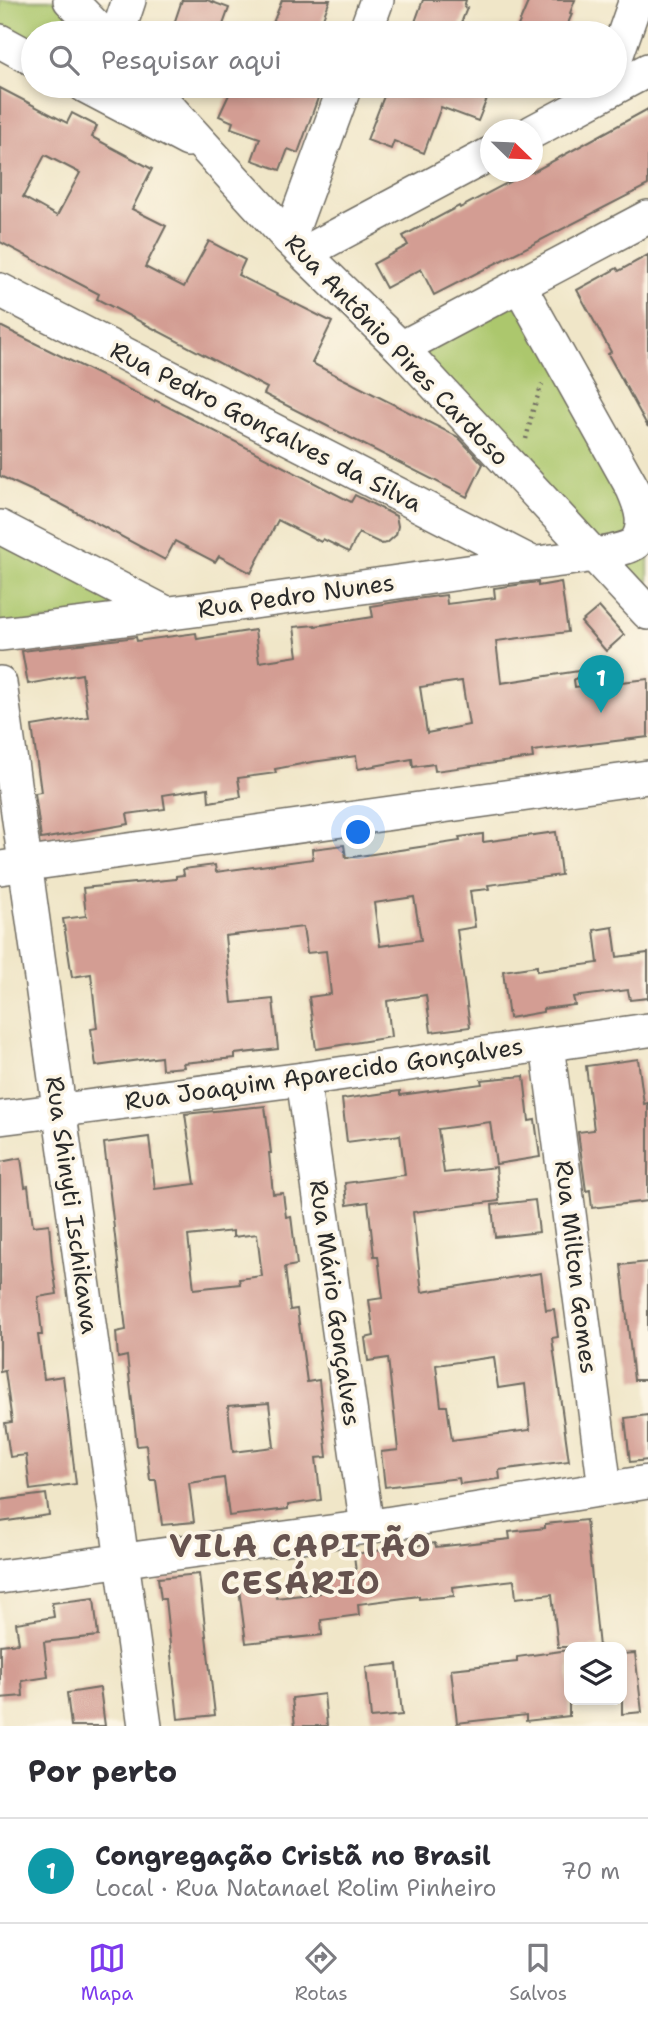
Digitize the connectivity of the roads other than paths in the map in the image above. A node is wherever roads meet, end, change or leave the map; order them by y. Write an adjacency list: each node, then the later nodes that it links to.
1 (70, 0): 5 (street)
2 (129, 0): 6 (street)
3 (377, 0): 7 (street)
4 (636, 0): 8 (street)
5 (90, 21)
6 (122, 21)
7 (369, 21)
8 (627, 26)
9 (0, 41): 10 (street)
10 (21, 52)
11 (648, 70): 12 (street)
12 (627, 80)
13 (108, 98): 18 (street)
14 (160, 98): 18 (street, Rua Antônio Pires Cardoso)
15 (341, 98): 21 (street)
16 (590, 98): 17 (street)
17 (543, 125)
18 (206, 150): 21 (street, Rua Antônio Pires Cardoso)
19 (480, 159): 21 (street)
20 (648, 217): 22 (street)
21 (296, 246): 24 (street, Rua Antônio Pires Cardoso)
22 (519, 285): 24 (street); 26 (street, Rua Pedro Nunes)
23 (0, 290): 27 (street, Rua Pedro Gonçalves da Silva)
24 (401, 348): 26 (street, Rua Antônio Pires Cardoso)
25 (0, 527): 29 (street)
26 (592, 554): 27 (street, Rua Pedro Nunes); 28 (street, Rua Antônio Pires Cardoso)
27 (532, 563): 29 (street, Rua Pedro Nunes)
28 (648, 613)
29 (168, 614): 30 (street, Rua Pedro Nunes)
30 (0, 634)
31 (0, 683): 33 (street, Rua Shinyti Ischikawa)
32 (648, 777): 33 (street)
33 (13, 866): 37 (street, Rua Shinyti Ischikawa)
34 (648, 1030): 35 (street, Rua Joaquim Aparecido Gonçalves)
35 (547, 1045): 36 (street, Rua Joaquim Aparecido Gonçalves); 40 (street, Rua Milton Gomes)
36 (303, 1079): 37 (street, Rua Joaquim Aparecido Gonçalves); 41 (street, Rua Mário Gonçalves)
37 (59, 1109): 38 (street, Rua Joaquim Aparecido Gonçalves); 42 (street, Rua Shinyti Ischikawa)
38 (0, 1118)
39 (648, 1482): 40 (street)
40 (605, 1488): 41 (street)
41 (367, 1527): 42 (street)
42 (122, 1560): 43 (street); 44 (street, Rua Shinyti Ischikawa)
43 (0, 1577)
44 (145, 1726)

